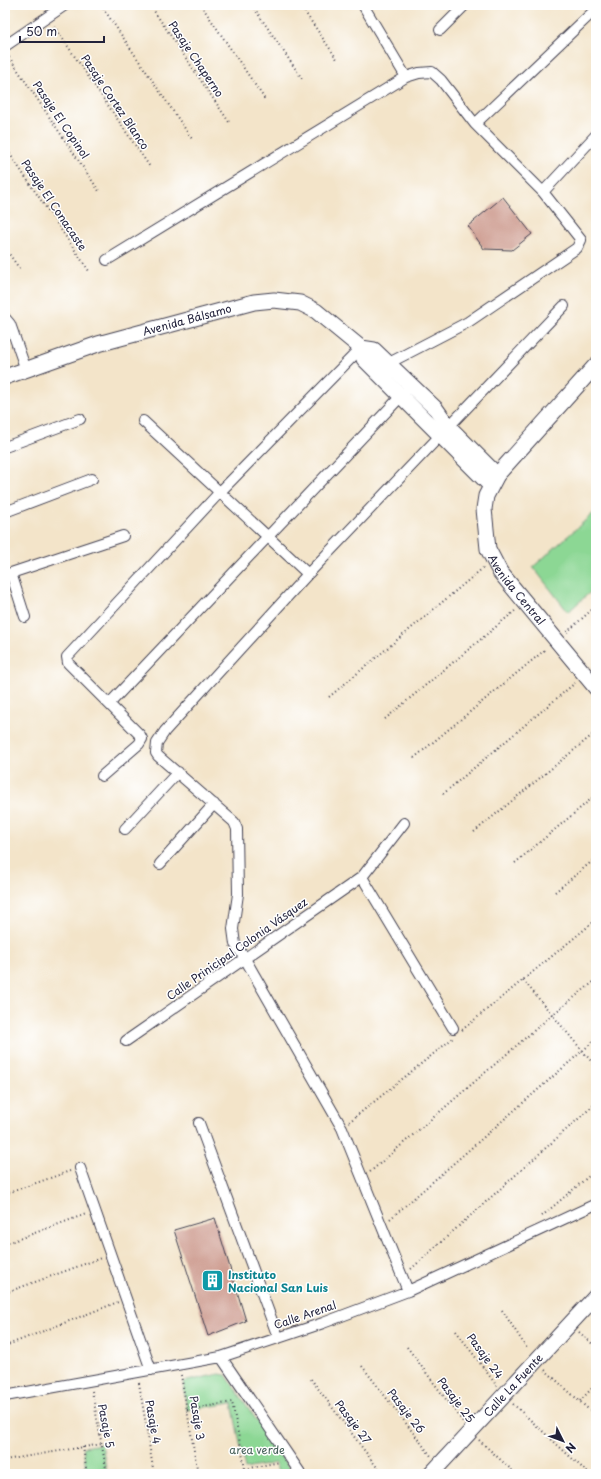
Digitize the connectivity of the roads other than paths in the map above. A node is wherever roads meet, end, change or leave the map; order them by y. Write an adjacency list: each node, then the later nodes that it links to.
1 (65, 5): 6 (street)
2 (363, 5): 7 (street)
3 (465, 5): 5 (street)
4 (596, 9): 8 (street)
5 (440, 30)
6 (5, 46)
7 (406, 77): 8 (street); 11 (street)
8 (475, 124): 10 (street)
9 (596, 135): 10 (street)
10 (543, 192): 15 (street)
11 (106, 260)
12 (564, 306): 23 (street)
13 (5, 318): 17 (street)
14 (361, 348): 15 (street, Avenida Bálsamo); 17 (street, Avenida Bálsamo); 20 (street, Avenida Bálsamo); 27 (street)
15 (389, 363): 19 (street, Avenida Bálsamo)
16 (596, 366): 26 (street)
17 (26, 370): 18 (street, Avenida Bálsamo)
18 (5, 378)
19 (412, 384): 20 (street); 23 (street, Avenida Bálsamo)
20 (401, 396): 23 (street, Avenida Bálsamo); 30 (street)
21 (80, 419): 24 (street)
22 (142, 421): 27 (street)
23 (444, 431): 26 (street, Avenida Bálsamo); 32 (street)
24 (5, 447)
25 (92, 479): 28 (street)
26 (494, 480): 34 (street, Avenida Central)
27 (220, 492): 30 (street); 35 (street)
28 (5, 512)
29 (124, 536): 31 (street)
30 (266, 537): 32 (street); 35 (street)
31 (8, 574): 33 (street)
32 (308, 574): 37 (street)
33 (25, 617)
34 (596, 688)
35 (110, 703): 36 (street)
36 (142, 739): 37 (street); 39 (street)
37 (157, 743): 38 (street)
38 (178, 772): 40 (street); 42 (street)
39 (102, 776)
40 (214, 804): 43 (street); 45 (street)
41 (404, 823): 44 (street, Calle Prinicipal Colonia Vásquez)
42 (125, 829)
43 (160, 864)
44 (362, 877): 45 (street, Calle Prinicipal Colonia Vásquez); 46 (street)
45 (244, 957): 47 (street, Calle Prinicipal Colonia Vásquez); 51 (street)
46 (453, 1028)
47 (126, 1041)
48 (199, 1124): 53 (street)
49 (80, 1168): 55 (street)
50 (596, 1204): 51 (street, Calle Arenal)
51 (408, 1291): 53 (street, Calle Arenal)
52 (596, 1296): 57 (street, Calle La Fuente)
53 (278, 1337): 54 (street, Calle Arenal)
54 (221, 1357): 55 (street, Calle Arenal); 58 (street)
55 (152, 1370): 56 (street, Calle Arenal)
56 (5, 1396)
57 (435, 1470)
58 (301, 1474)

